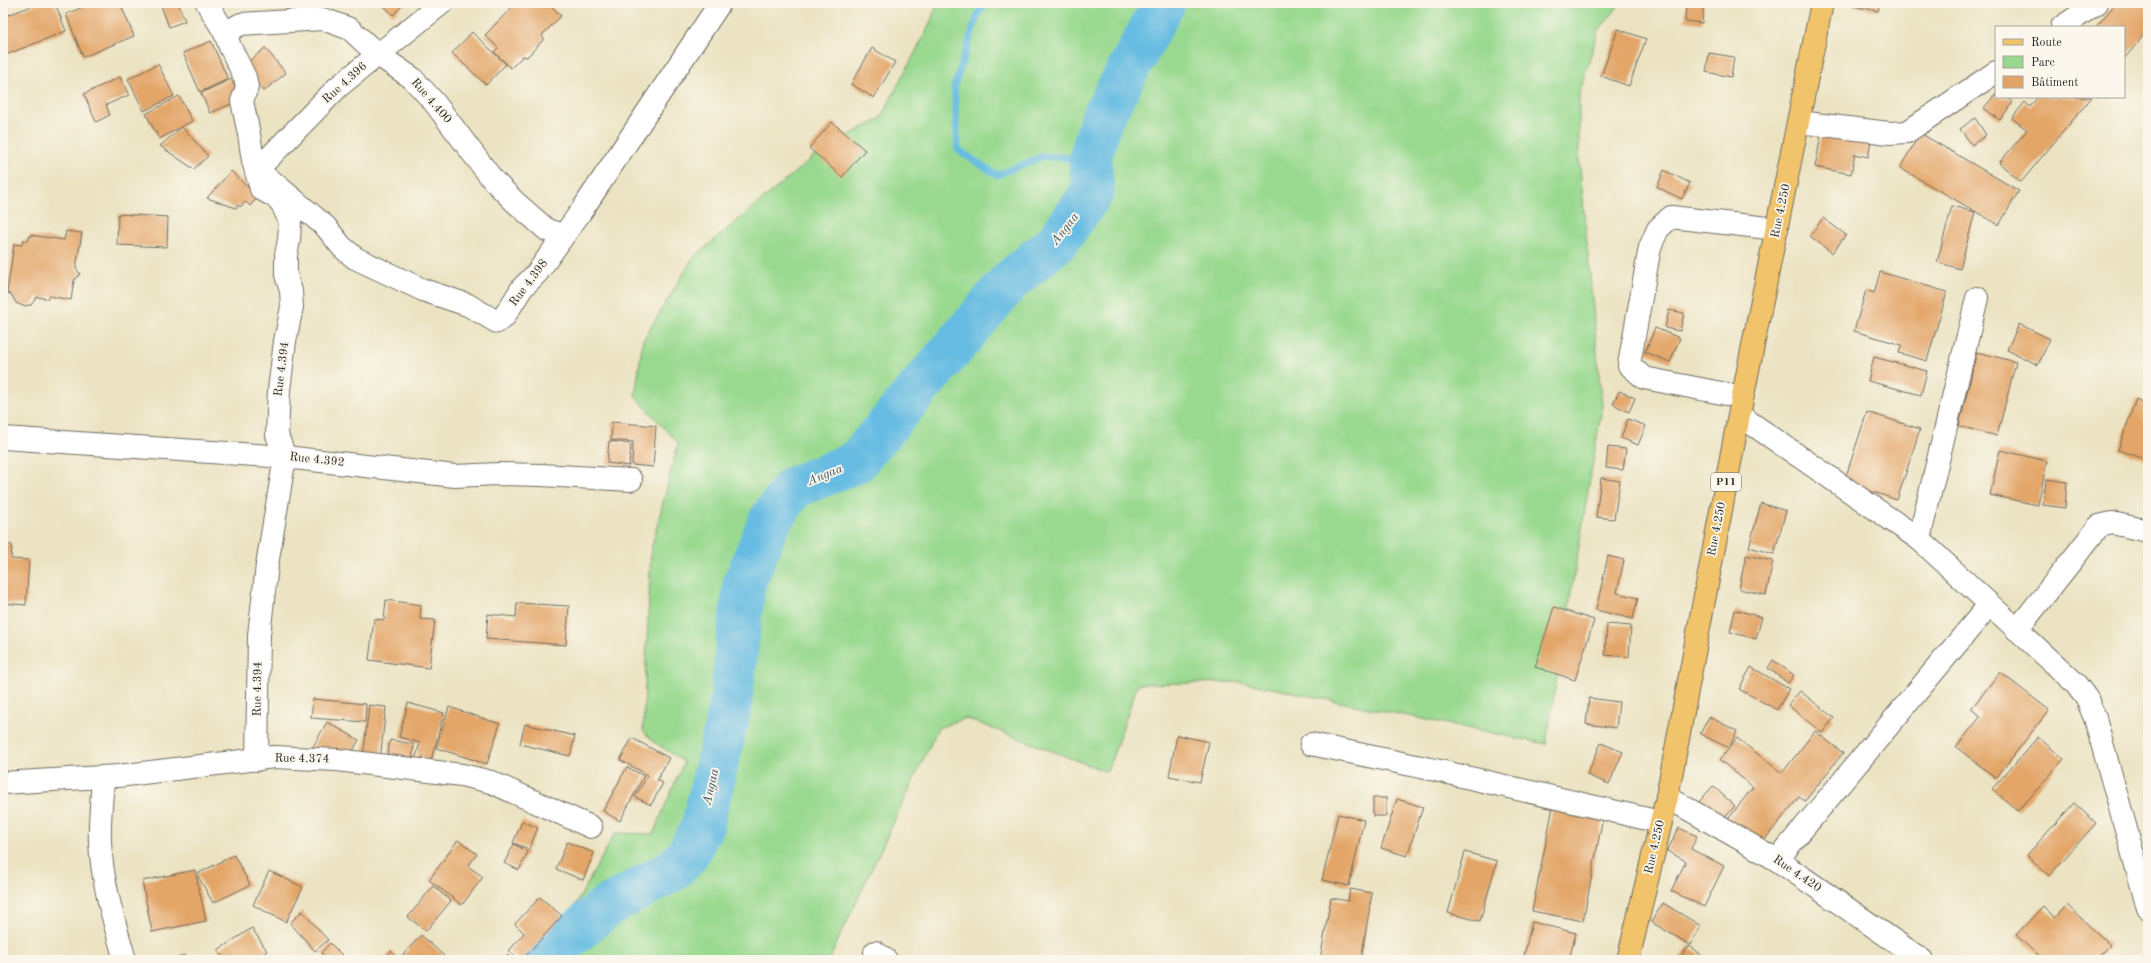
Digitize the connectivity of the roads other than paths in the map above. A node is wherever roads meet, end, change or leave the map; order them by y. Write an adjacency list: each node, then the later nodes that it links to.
1 (207, 3): 7 (street, Rue 4.394)
2 (442, 3): 8 (street, Rue 4.396)
3 (720, 3): 13 (street, Rue 4.398)
4 (1822, 3): 10 (main road, Rue 4.250 / P11)
5 (2097, 3): 6 (street)
6 (2063, 26)
7 (225, 33): 8 (street, Rue 4.400); 11 (street, Rue 4.394)
8 (377, 54): 11 (street, Rue 4.396); 13 (street, Rue 4.400)
9 (1995, 73): 10 (street)
10 (1799, 122): 12 (main road, Rue 4.250 / P11)
11 (256, 171): 13 (street, Rue 4.398); 17 (street, Rue 4.394)
12 (1777, 229): 15 (main road, Rue 4.250 / P11); 15 (street)
13 (562, 236)
14 (1977, 298): 20 (street)
15 (1740, 406): 20 (street); 27 (main road, Rue 4.250 / P11)
16 (3, 438): 17 (street, Rue 4.392)
17 (285, 457): 18 (street, Rue 4.392); 24 (street, Rue 4.394)
18 (631, 480)
19 (2148, 531): 22 (street)
20 (1919, 539): 21 (street)
21 (1989, 605): 22 (street); 30 (street)
22 (2017, 630): 31 (street)
23 (1311, 744): 28 (street)
24 (257, 760): 25 (street, Rue 4.374); 29 (street, Rue 4.374)
25 (104, 777): 26 (street, Rue 4.374); 32 (street)
26 (3, 784)
27 (1667, 796): 28 (main road, Rue 4.250 / P11); 30 (street, Rue 4.420)
28 (1660, 822): 33 (main road, Rue 4.250 / P11)
29 (591, 827)
30 (1777, 860): 34 (street, Rue 4.420)
31 (2148, 908)
32 (125, 960)
33 (1628, 960)
34 (1922, 960)

